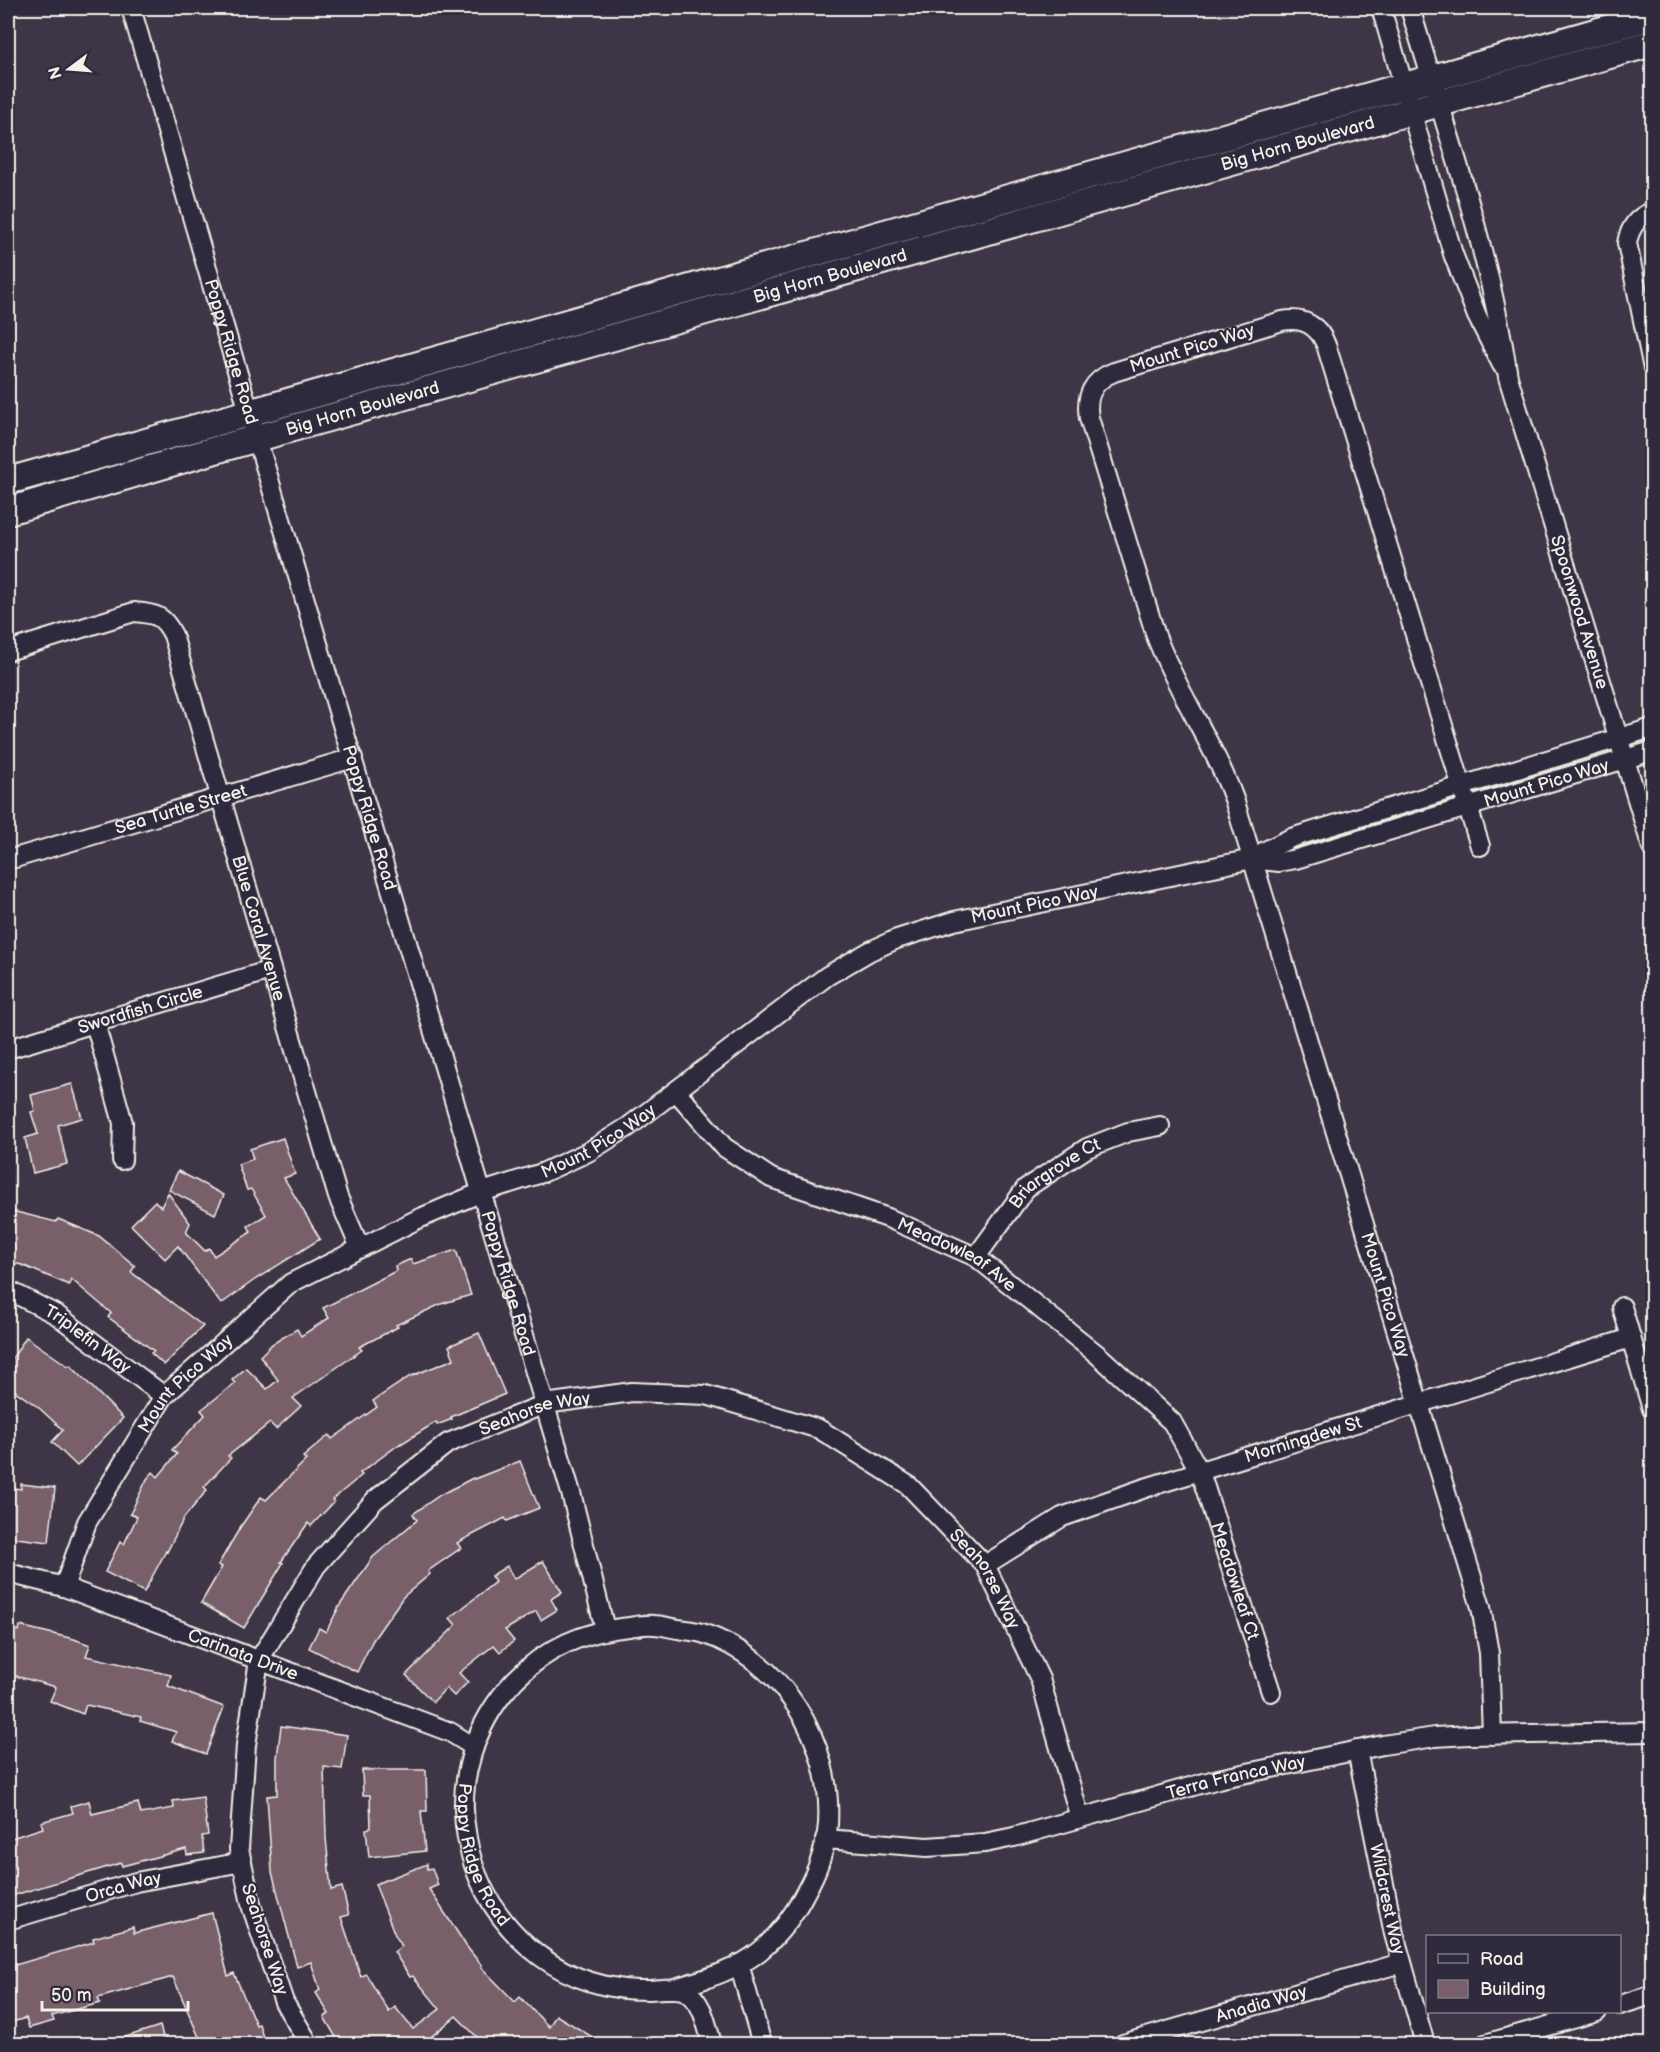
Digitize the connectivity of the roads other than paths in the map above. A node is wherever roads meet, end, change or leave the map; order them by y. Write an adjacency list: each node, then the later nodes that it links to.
1 (131, 8): 13 (street, Poppy Ridge Road)
2 (1381, 8): 7 (street, Spoonwood Avenue)
3 (1410, 8): 6 (street, Spoonwood Avenue)
4 (1653, 16): 6 (main road, Big Horn Boulevard)
5 (1653, 43): 8 (main road, Big Horn Boulevard)
6 (1431, 79): 7 (main road, Big Horn Boulevard); 8 (street, Spoonwood Avenue)
7 (1404, 86): 9 (street, Spoonwood Avenue); 13 (main road, Big Horn Boulevard)
8 (1439, 104): 9 (main road, Big Horn Boulevard); 12 (street, Spoonwood Avenue)
9 (1411, 111): 12 (street, Spoonwood Avenue); 14 (main road, Big Horn Boulevard)
10 (1653, 212): 11 (street)
11 (1653, 364)
12 (1508, 377): 19 (street, Spoonwood Avenue)
13 (249, 412): 14 (street, Poppy Ridge Road); 15 (main road, Big Horn Boulevard)
14 (257, 439): 16 (main road, Big Horn Boulevard); 21 (street, Poppy Ridge Road)
15 (8, 482)
16 (8, 511)
17 (8, 651): 24 (street, Blue Coral Avenue)
18 (1653, 728): 19 (street, Mount Pico Way)
19 (1619, 738): 22 (street, Spoonwood Avenue); 23 (street, Mount Pico Way)
20 (1653, 751): 22 (street, Mount Pico Way)
21 (352, 758): 24 (street, Sea Turtle Street); 36 (street, Poppy Ridge Road)
22 (1625, 759): 25 (street, Mount Pico Way); 27 (street, Spoonwood Avenue)
23 (1461, 786): 25 (street, Mount Pico Way); 28 (street, Mount Pico Way); 28 (street, Mount Pico Way)
24 (220, 796): 29 (street, Sea Turtle Street); 30 (street, Blue Coral Avenue)
25 (1468, 807): 26 (street, Mount Pico Way); 28 (street, Mount Pico Way)
26 (1480, 846)
27 (1653, 848)
28 (1252, 859): 33 (street, Mount Pico Way); 44 (street, Mount Pico Way)
29 (8, 860)
30 (271, 970): 31 (street, Swordfish Circle); 37 (street, Blue Coral Avenue)
31 (95, 1023): 32 (street, Swordfish Circle); 35 (street)
32 (8, 1048)
33 (676, 1090): 36 (street, Mount Pico Way); 38 (street, Meadowleaf Ave)
34 (1160, 1126): 38 (street, Briargrove Ct)
35 (122, 1160)
36 (482, 1192): 37 (street, Mount Pico Way); 43 (street, Poppy Ridge Road)
37 (360, 1248): 42 (street, Mount Pico Way)
38 (976, 1257): 46 (street, Meadowleaf Ave)
39 (8, 1290): 42 (street, Triplefin Way)
40 (1622, 1307): 41 (street)
41 (1631, 1338): 44 (street, Morningdew St); 45 (street)
42 (164, 1396): 49 (street, Mount Pico Way)
43 (545, 1404): 47 (street, Seahorse Way); 50 (street, Poppy Ridge Road); 51 (street, Seahorse Way)
44 (1418, 1404): 46 (street, Morningdew St); 54 (street, Mount Pico Way)
45 (1653, 1408)
46 (1200, 1472): 47 (street, Morningdew St); 52 (street, Meadowleaf Ct)
47 (986, 1565): 57 (street, Seahorse Way)
48 (8, 1573): 49 (street, Carinata Drive)
49 (64, 1587): 51 (street, Carinata Drive)
50 (605, 1629): 55 (street, Poppy Ridge Road); 58 (street, Poppy Ridge Road)
51 (260, 1660): 55 (street, Carinata Drive); 59 (street, Seahorse Way)
52 (1271, 1692)
53 (1653, 1732): 54 (street, Terra Franca Way)
54 (1492, 1735): 56 (street, Terra Franca Way)
55 (474, 1747): 63 (street, Poppy Ridge Road)
56 (1357, 1750): 57 (street, Terra Franca Way); 62 (street, Wildcrest Way)
57 (1080, 1818): 58 (street, Terra Franca Way)
58 (825, 1839): 61 (street, Poppy Ridge Road)
59 (242, 1862): 60 (street, Orca Way); 67 (street, Seahorse Way)
60 (8, 1920)
61 (738, 1964): 63 (street, Poppy Ridge Road); 69 (street)
62 (1401, 1964): 70 (street, Anadia Way); 71 (street, Wildcrest Way)
63 (671, 1989): 68 (street, Poppy Ridge Road)
64 (1653, 1995): 65 (street)
65 (1621, 2005)
66 (1594, 2013): 72 (street)
67 (308, 2044)
68 (712, 2044)
69 (762, 2044)
70 (1123, 2044)
71 (1425, 2044)
72 (1485, 2044)

